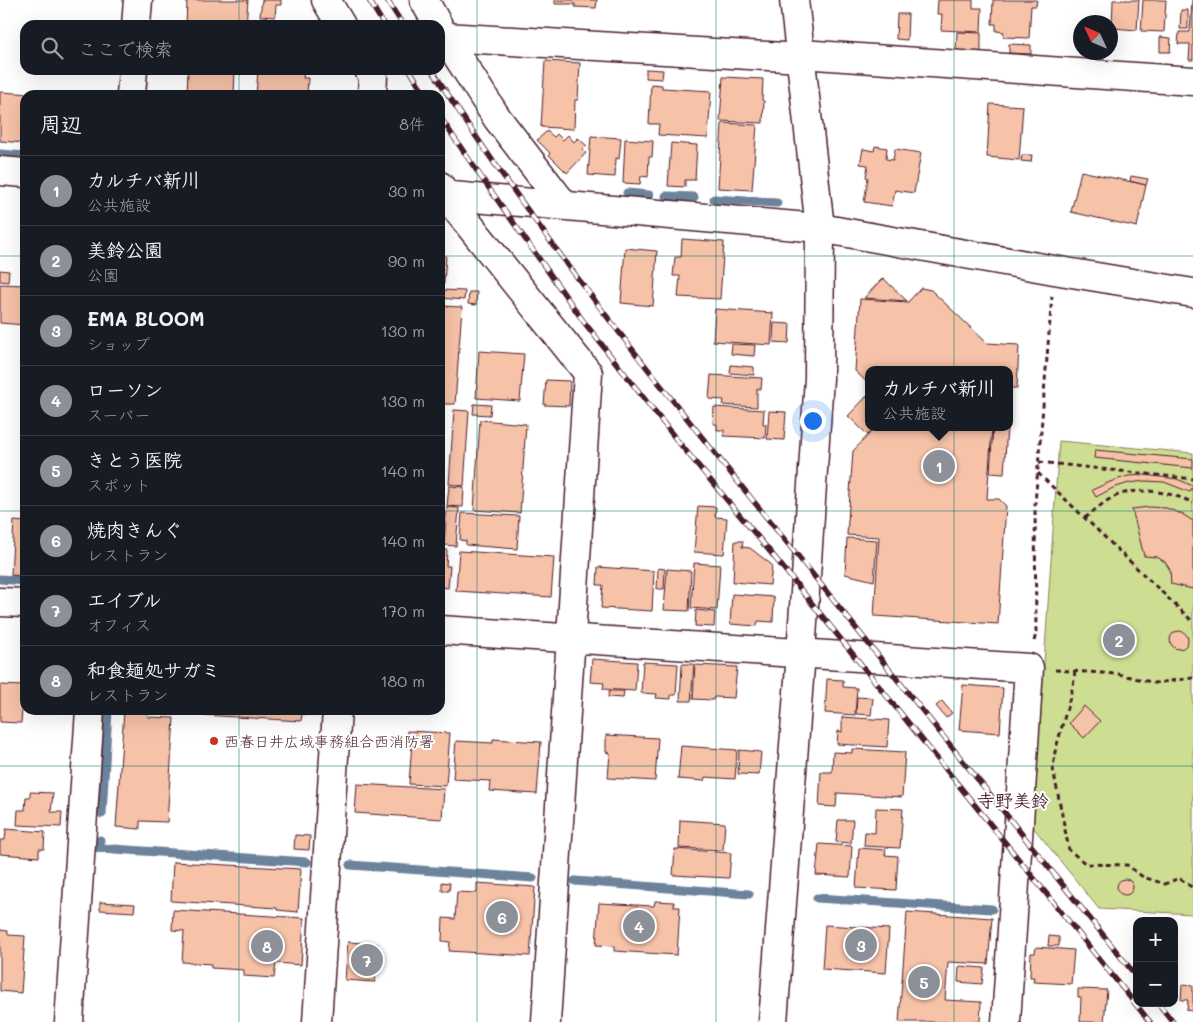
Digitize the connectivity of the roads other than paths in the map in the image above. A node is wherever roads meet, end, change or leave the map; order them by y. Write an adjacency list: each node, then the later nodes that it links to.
1 (138, 0): 5 (street)
2 (326, 0): 6 (street)
3 (424, 0): 7 (street)
4 (794, 0): 10 (street)
5 (136, 20)
6 (338, 20)
7 (435, 20)
8 (445, 30): 10 (street)
9 (445, 36): 18 (street)
10 (801, 56): 12 (street); 19 (street)
11 (133, 75): 13 (street)
12 (1193, 81)
13 (131, 90)
14 (0, 171): 15 (street)
15 (20, 173)
16 (445, 192): 18 (street)
17 (445, 196): 24 (street)
18 (564, 205): 19 (street)
19 (820, 228): 20 (street); 25 (street)
20 (1193, 293)
21 (0, 602): 22 (street)
22 (20, 603)
23 (445, 630): 24 (street)
24 (571, 638): 25 (street); 30 (street)
25 (801, 653): 31 (street); 32 (street)
26 (90, 715): 28 (street)
27 (337, 715): 29 (street)
28 (69, 1022)
29 (317, 1022)
30 (546, 1022)
31 (773, 1022)
32 (1006, 1022)

